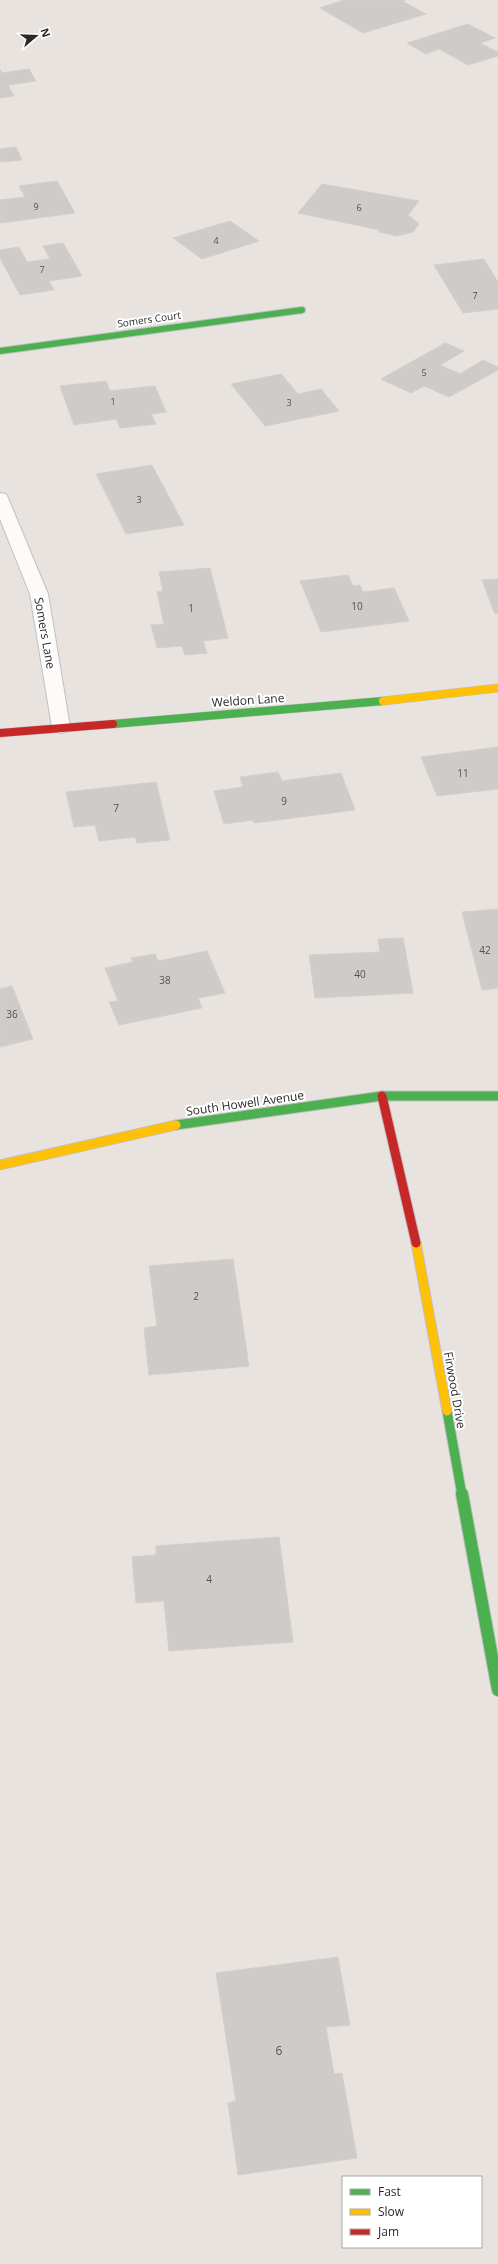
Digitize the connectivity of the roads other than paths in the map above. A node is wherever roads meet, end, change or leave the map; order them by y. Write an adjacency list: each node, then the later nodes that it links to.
1 (302, 310): 2 (street, Somers Court)
2 (0, 351)
3 (0, 498): 5 (street, Somers Lane)
4 (498, 688): 5 (street, Weldon Lane)
5 (61, 727): 6 (street, Weldon Lane)
6 (0, 733)
7 (382, 1096): 8 (street, South Howell Avenue); 9 (street, South Howell Avenue); 10 (street, Firwood Drive)
8 (498, 1096)
9 (0, 1165)
10 (498, 1690)

